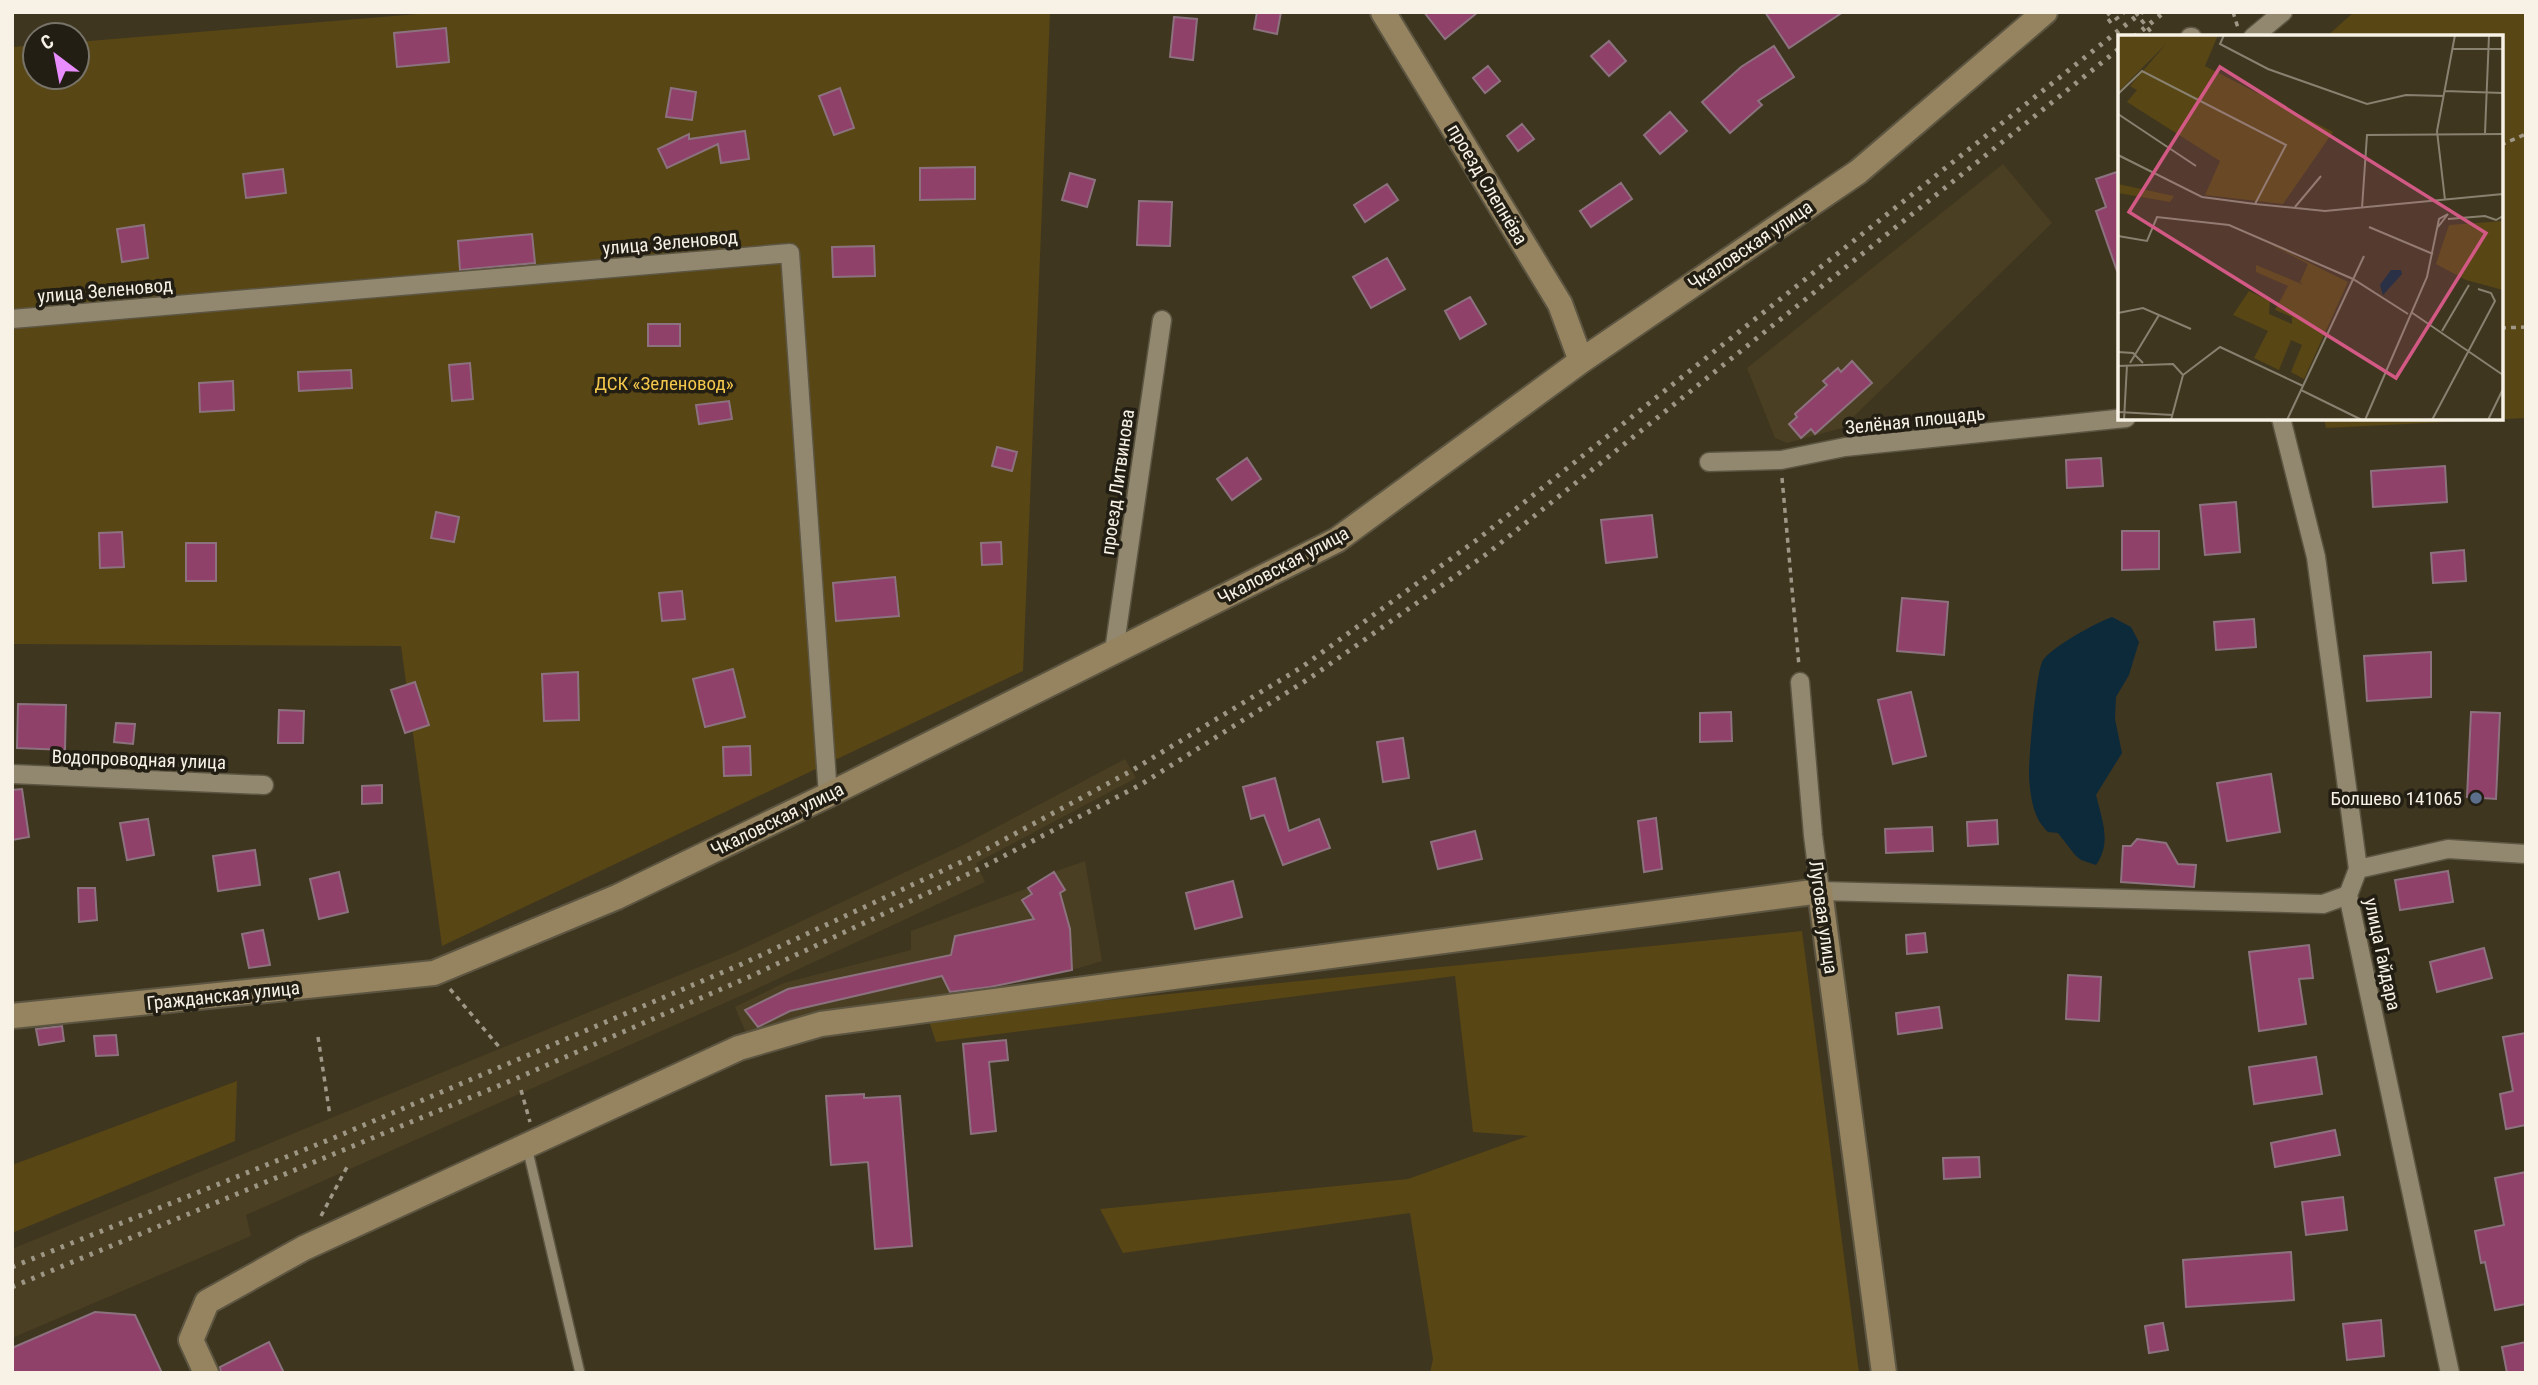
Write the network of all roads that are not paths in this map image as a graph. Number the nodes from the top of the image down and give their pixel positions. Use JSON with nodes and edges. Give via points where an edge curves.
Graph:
{"nodes":[{"id":1,"x":1383,"y":12,"type":"edge"},
{"id":2,"x":2045,"y":12,"type":"edge"},
{"id":3,"x":2284,"y":12,"type":"edge"},
{"id":4,"x":2255,"y":35,"type":"edge"},
{"id":5,"x":12,"y":319,"type":"edge"},
{"id":6,"x":1162,"y":320,"type":"dead end"},
{"id":7,"x":1581,"y":361,"type":"junction"},
{"id":8,"x":2118,"y":419,"type":"edge"},
{"id":9,"x":2282,"y":420,"type":"edge"},
{"id":10,"x":1709,"y":461,"type":"dead end"},
{"id":11,"x":1114,"y":651,"type":"junction"},
{"id":12,"x":1800,"y":682,"type":"road end"},
{"id":13,"x":12,"y":774,"type":"edge"},
{"id":14,"x":264,"y":785,"type":"dead end"},
{"id":15,"x":828,"y":795,"type":"junction"},
{"id":16,"x":2526,"y":854,"type":"edge"},
{"id":17,"x":2358,"y":869,"type":"junction"},
{"id":18,"x":1820,"y":891,"type":"junction"},
{"id":19,"x":2348,"y":895,"type":"junction"},
{"id":20,"x":434,"y":973,"type":"joint"},
{"id":21,"x":12,"y":1016,"type":"edge"},
{"id":22,"x":531,"y":1143,"type":"junction"},
{"id":23,"x":206,"y":1373,"type":"edge"},
{"id":24,"x":580,"y":1373,"type":"edge"},
{"id":25,"x":1884,"y":1373,"type":"edge"},
{"id":26,"x":2450,"y":1373,"type":"edge"}],
"edges":[{"from":1,"to":7,"type":"street","name":"проезд Слепнёва","via":[[1560,304]]},
{"from":2,"to":7,"type":"street","name":"Чкаловская улица","via":[[1858,172]]},
{"from":3,"to":4,"type":"street"},
{"from":5,"to":15,"type":"street","name":"улица Зеленовод","via":[[790,253]]},
{"from":6,"to":11,"type":"street","name":"проезд Литвинова"},
{"from":7,"to":11,"type":"street","name":"Чкаловская улица","via":[[1337,540]]},
{"from":8,"to":10,"type":"street","name":"Зелёная площадь","via":[[1844,447],[1780,460]]},
{"from":9,"to":17,"type":"street","name":"улица Гайдара","via":[[2316,557]]},
{"from":11,"to":15,"type":"street","name":"Чкаловская улица"},
{"from":12,"to":18,"type":"street","name":"Луговая улица"},
{"from":13,"to":14,"type":"street","name":"Водопроводная улица"},
{"from":15,"to":20,"type":"street","name":"Чкаловская улица","via":[[617,897]]},
{"from":16,"to":17,"type":"street","via":[[2448,849]]},
{"from":17,"to":19,"type":"street","name":"улица Гайдара"},
{"from":18,"to":19,"type":"street","via":[[2317,904]]},
{"from":18,"to":22,"type":"street","via":[[821,1024],[740,1048]]},
{"from":18,"to":25,"type":"street","name":"Луговая улица"},
{"from":19,"to":26,"type":"street","name":"улица Гайдара"},
{"from":20,"to":21,"type":"street","name":"Гражданская улица"},
{"from":22,"to":23,"type":"street","via":[[304,1248],[207,1301],[191,1340]]},
{"from":22,"to":24,"type":"lane"}]}
